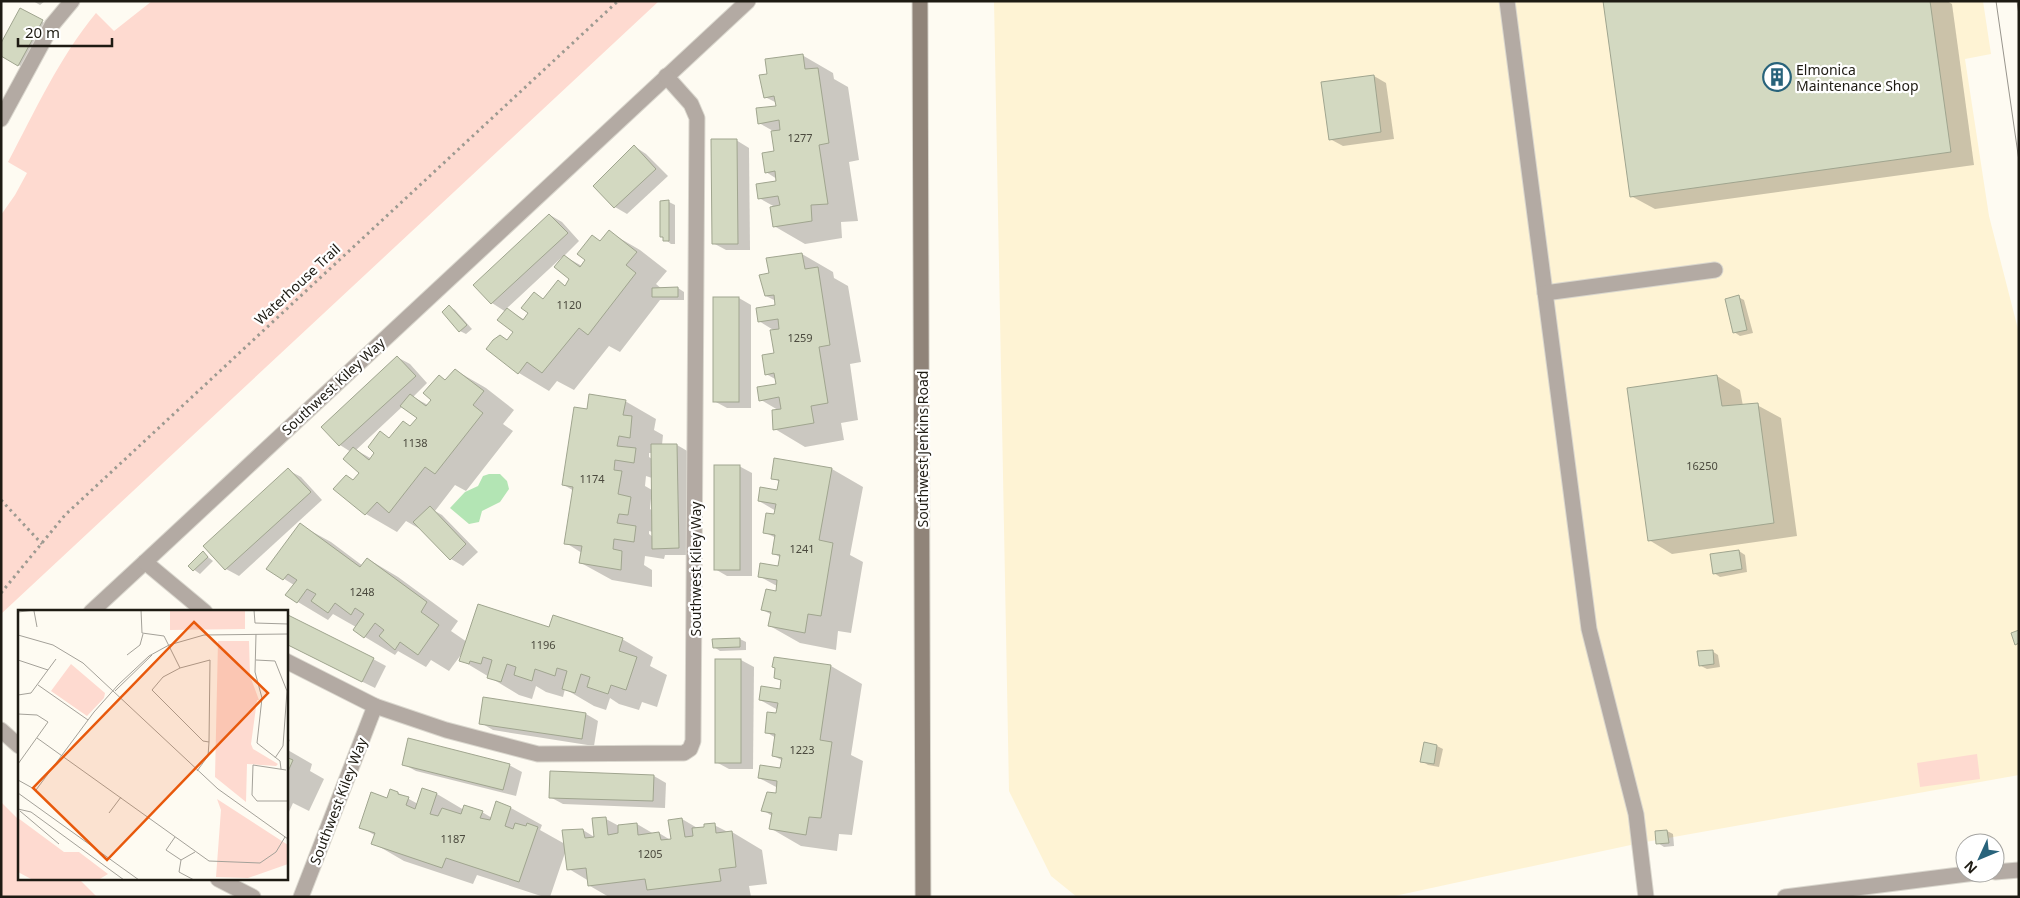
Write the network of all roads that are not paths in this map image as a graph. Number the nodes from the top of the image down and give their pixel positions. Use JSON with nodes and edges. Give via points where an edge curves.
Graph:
{"nodes":[{"id":1,"x":72,"y":1,"type":"edge"},
{"id":2,"x":748,"y":1,"type":"edge"},
{"id":3,"x":920,"y":1,"type":"edge"},
{"id":4,"x":1507,"y":1,"type":"edge"},
{"id":5,"x":666,"y":76,"type":"junction"},
{"id":6,"x":1,"y":119,"type":"edge"},
{"id":7,"x":1715,"y":270,"type":"dead end"},
{"id":8,"x":1545,"y":292,"type":"junction"},
{"id":9,"x":145,"y":562,"type":"junction"},
{"id":10,"x":93,"y":610,"type":"edge"},
{"id":11,"x":203,"y":610,"type":"edge"},
{"id":12,"x":288,"y":662,"type":"edge"},
{"id":13,"x":375,"y":706,"type":"junction"},
{"id":14,"x":1,"y":730,"type":"edge"},
{"id":15,"x":18,"y":745,"type":"edge"},
{"id":16,"x":2019,"y":870,"type":"edge"},
{"id":17,"x":2005,"y":871,"type":"edge"},
{"id":18,"x":1955,"y":876,"type":"edge"},
{"id":19,"x":220,"y":880,"type":"edge"},
{"id":20,"x":253,"y":897,"type":"edge"},
{"id":21,"x":301,"y":897,"type":"edge"},
{"id":22,"x":923,"y":897,"type":"edge"},
{"id":23,"x":1646,"y":897,"type":"edge"},
{"id":24,"x":1785,"y":897,"type":"edge"}],
"edges":[{"from":1,"to":6,"type":"street","via":[[52,24]]},
{"from":2,"to":5,"type":"street","name":"Southwest Kiley Way"},
{"from":3,"to":22,"type":"main road","name":"Southwest Jenkins Road"},
{"from":4,"to":8,"type":"street"},
{"from":5,"to":9,"type":"street","name":"Southwest Kiley Way"},
{"from":5,"to":13,"type":"street","name":"Southwest Kiley Way","via":[[691,104],[697,118],[693,741],[690,749],[684,754],[538,754],[446,730]]},
{"from":7,"to":8,"type":"street"},
{"from":8,"to":23,"type":"street","via":[[1590,630],[1636,814]]},
{"from":9,"to":10,"type":"street","name":"Southwest Kiley Way"},
{"from":9,"to":11,"type":"street"},
{"from":12,"to":13,"type":"street","name":"Southwest Kiley Way"},
{"from":13,"to":21,"type":"street","name":"Southwest Kiley Way"},
{"from":14,"to":15,"type":"street"},
{"from":16,"to":17,"type":"street"},
{"from":18,"to":24,"type":"street"},
{"from":19,"to":20,"type":"street"}]}
